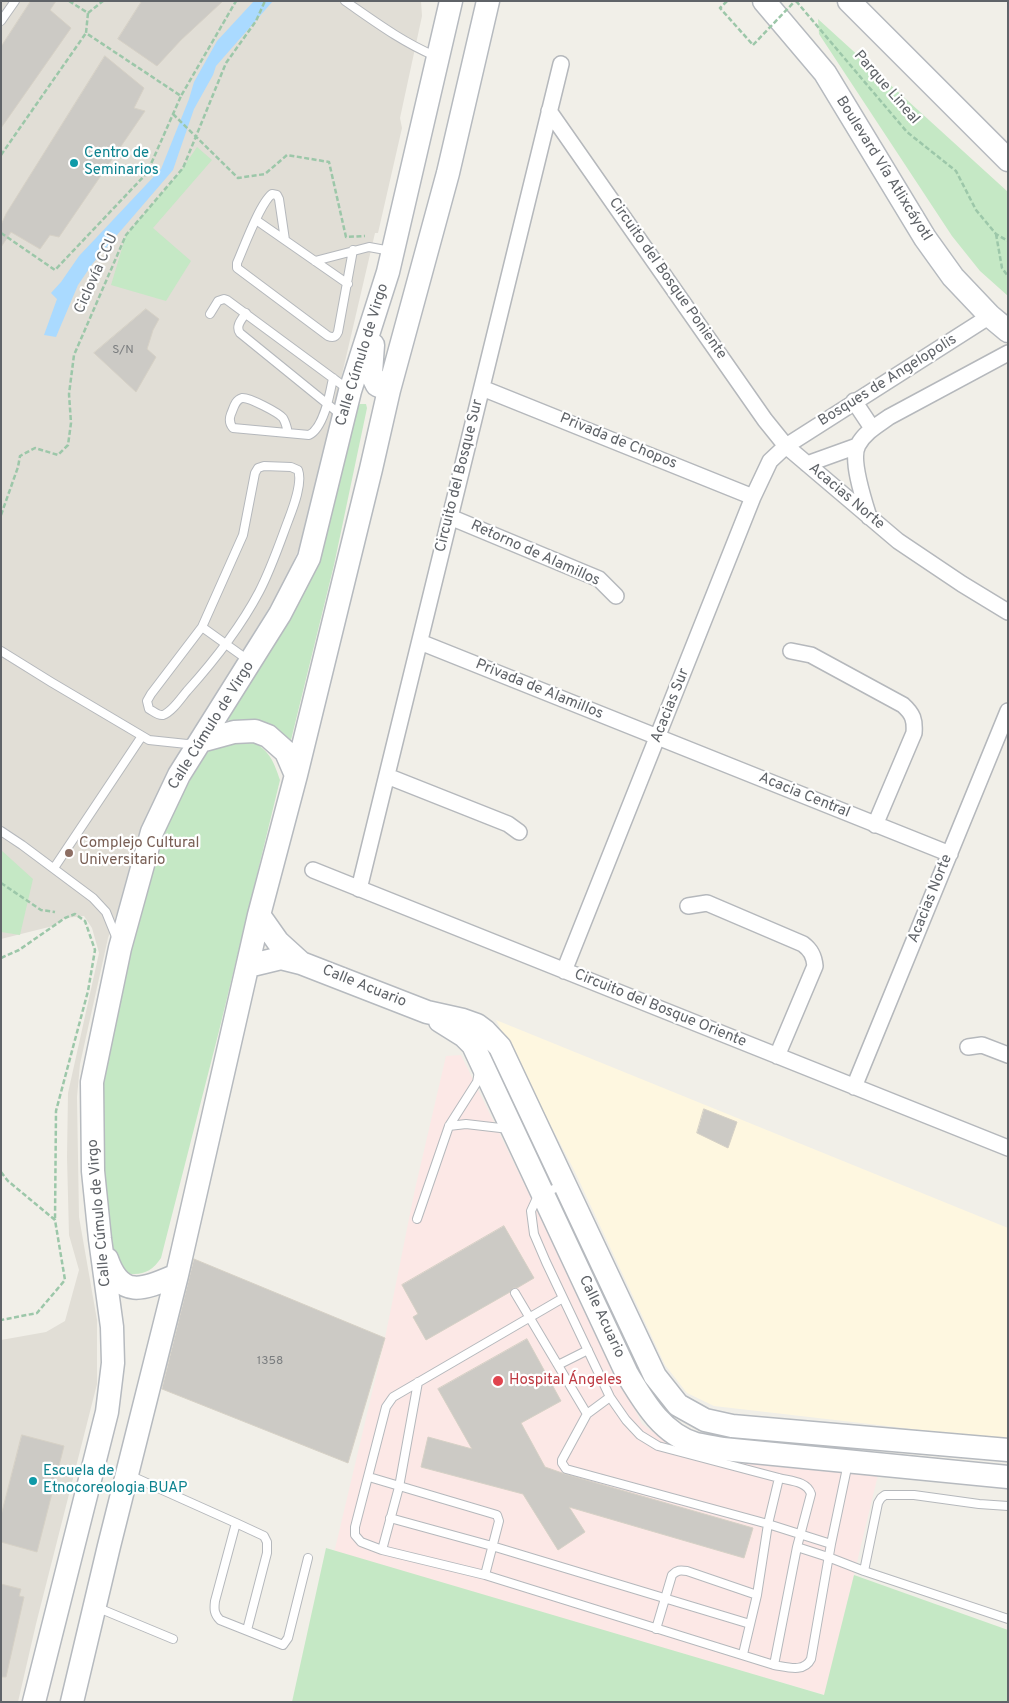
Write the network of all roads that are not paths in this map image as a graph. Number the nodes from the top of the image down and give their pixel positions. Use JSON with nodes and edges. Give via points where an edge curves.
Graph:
{"nodes":[{"id":1,"x":15,"y":1,"type":"edge"},
{"id":2,"x":345,"y":1,"type":"edge"},
{"id":3,"x":452,"y":1,"type":"edge"},
{"id":4,"x":488,"y":1,"type":"edge"},
{"id":5,"x":499,"y":1,"type":"edge"},
{"id":6,"x":764,"y":1,"type":"edge"},
{"id":7,"x":849,"y":1,"type":"edge"},
{"id":8,"x":1,"y":22,"type":"edge"},
{"id":9,"x":438,"y":58,"type":"junction"},
{"id":10,"x":561,"y":64,"type":"dead end"},
{"id":11,"x":471,"y":76,"type":"junction"},
{"id":12,"x":549,"y":111,"type":"junction"},
{"id":13,"x":458,"y":130,"type":"junction"},
{"id":14,"x":999,"y":147,"type":"edge"},
{"id":15,"x":256,"y":220,"type":"junction"},
{"id":16,"x":285,"y":240,"type":"junction"},
{"id":17,"x":353,"y":250,"type":"junction"},
{"id":18,"x":393,"y":251,"type":"junction"},
{"id":19,"x":315,"y":261,"type":"junction"},
{"id":20,"x":348,"y":284,"type":"junction"},
{"id":21,"x":246,"y":313,"type":"junction"},
{"id":22,"x":210,"y":314,"type":"dead end"},
{"id":23,"x":990,"y":316,"type":"junction"},
{"id":24,"x":374,"y":319,"type":"junction"},
{"id":25,"x":1008,"y":331,"type":"edge"},
{"id":26,"x":1008,"y":353,"type":"edge"},
{"id":27,"x":342,"y":384,"type":"junction"},
{"id":28,"x":482,"y":388,"type":"junction"},
{"id":29,"x":389,"y":390,"type":"junction"},
{"id":30,"x":854,"y":401,"type":"junction"},
{"id":31,"x":336,"y":410,"type":"junction"},
{"id":32,"x":872,"y":428,"type":"junction"},
{"id":33,"x":288,"y":433,"type":"junction"},
{"id":34,"x":786,"y":446,"type":"junction"},
{"id":35,"x":857,"y":446,"type":"junction"},
{"id":36,"x":807,"y":464,"type":"junction"},
{"id":37,"x":371,"y":469,"type":"junction"},
{"id":38,"x":753,"y":497,"type":"junction"},
{"id":39,"x":450,"y":517,"type":"junction"},
{"id":40,"x":869,"y":517,"type":"junction"},
{"id":41,"x":616,"y":596,"type":"dead end"},
{"id":42,"x":1008,"y":612,"type":"edge"},
{"id":43,"x":202,"y":626,"type":"junction"},
{"id":44,"x":420,"y":642,"type":"junction"},
{"id":45,"x":226,"y":644,"type":"junction"},
{"id":46,"x":1,"y":651,"type":"edge"},
{"id":47,"x":791,"y":651,"type":"dead end"},
{"id":48,"x":251,"y":662,"type":"junction"},
{"id":49,"x":1008,"y":712,"type":"edge"},
{"id":50,"x":142,"y":736,"type":"junction"},
{"id":51,"x":658,"y":738,"type":"junction"},
{"id":52,"x":201,"y":741,"type":"junction"},
{"id":53,"x":296,"y":775,"type":"junction"},
{"id":54,"x":387,"y":776,"type":"junction"},
{"id":55,"x":875,"y":825,"type":"junction"},
{"id":56,"x":1,"y":832,"type":"edge"},
{"id":57,"x":519,"y":832,"type":"dead end"},
{"id":58,"x":950,"y":854,"type":"junction"},
{"id":59,"x":54,"y":868,"type":"junction"},
{"id":60,"x":313,"y":870,"type":"dead end"},
{"id":61,"x":359,"y":889,"type":"junction"},
{"id":62,"x":688,"y":906,"type":"dead end"},
{"id":63,"x":259,"y":915,"type":"junction"},
{"id":64,"x":120,"y":948,"type":"junction"},
{"id":65,"x":301,"y":963,"type":"junction"},
{"id":66,"x":248,"y":966,"type":"junction"},
{"id":67,"x":564,"y":971,"type":"junction"},
{"id":68,"x":427,"y":1012,"type":"junction"},
{"id":69,"x":968,"y":1047,"type":"dead end"},
{"id":70,"x":1008,"y":1055,"type":"edge"},
{"id":71,"x":777,"y":1056,"type":"junction"},
{"id":72,"x":482,"y":1063,"type":"junction"},
{"id":73,"x":854,"y":1087,"type":"junction"},
{"id":74,"x":449,"y":1126,"type":"junction"},
{"id":75,"x":512,"y":1129,"type":"junction"},
{"id":76,"x":1008,"y":1148,"type":"edge"},
{"id":77,"x":564,"y":1184,"type":"junction"},
{"id":78,"x":543,"y":1194,"type":"junction"},
{"id":79,"x":418,"y":1219,"type":"dead end"},
{"id":80,"x":100,"y":1239,"type":"junction"},
{"id":81,"x":177,"y":1275,"type":"junction"},
{"id":82,"x":515,"y":1293,"type":"dead end"},
{"id":83,"x":563,"y":1298,"type":"junction"},
{"id":84,"x":530,"y":1317,"type":"junction"},
{"id":85,"x":588,"y":1350,"type":"junction"},
{"id":86,"x":558,"y":1365,"type":"junction"},
{"id":87,"x":418,"y":1382,"type":"junction"},
{"id":88,"x":610,"y":1397,"type":"junction"},
{"id":89,"x":587,"y":1414,"type":"junction"},
{"id":90,"x":955,"y":1446,"type":"junction"},
{"id":91,"x":1008,"y":1450,"type":"edge"},
{"id":92,"x":848,"y":1461,"type":"junction"},
{"id":93,"x":955,"y":1472,"type":"junction"},
{"id":94,"x":127,"y":1474,"type":"junction"},
{"id":95,"x":369,"y":1477,"type":"junction"},
{"id":96,"x":1008,"y":1477,"type":"edge"},
{"id":97,"x":779,"y":1478,"type":"junction"},
{"id":98,"x":90,"y":1482,"type":"junction"},
{"id":99,"x":398,"y":1486,"type":"junction"},
{"id":100,"x":1008,"y":1506,"type":"edge"},
{"id":101,"x":390,"y":1518,"type":"junction"},
{"id":102,"x":236,"y":1523,"type":"junction"},
{"id":103,"x":768,"y":1524,"type":"junction"},
{"id":104,"x":800,"y":1534,"type":"junction"},
{"id":105,"x":831,"y":1544,"type":"junction"},
{"id":106,"x":109,"y":1546,"type":"junction"},
{"id":107,"x":492,"y":1546,"type":"junction"},
{"id":108,"x":797,"y":1547,"type":"junction"},
{"id":109,"x":382,"y":1550,"type":"junction"},
{"id":110,"x":828,"y":1556,"type":"junction"},
{"id":111,"x":308,"y":1558,"type":"dead end"},
{"id":112,"x":864,"y":1571,"type":"junction"},
{"id":113,"x":485,"y":1576,"type":"junction"},
{"id":114,"x":756,"y":1595,"type":"junction"},
{"id":115,"x":666,"y":1598,"type":"junction"},
{"id":116,"x":95,"y":1606,"type":"junction"},
{"id":117,"x":1008,"y":1618,"type":"edge"},
{"id":118,"x":750,"y":1624,"type":"junction"},
{"id":119,"x":656,"y":1629,"type":"junction"},
{"id":120,"x":247,"y":1630,"type":"junction"},
{"id":121,"x":173,"y":1638,"type":"dead end"},
{"id":122,"x":743,"y":1654,"type":"junction"},
{"id":123,"x":774,"y":1665,"type":"junction"},
{"id":124,"x":34,"y":1702,"type":"edge"},
{"id":125,"x":72,"y":1702,"type":"edge"}],
"edges":[{"from":1,"to":8,"type":"lane"},
{"from":2,"to":9,"type":"lane","via":[[403,40]]},
{"from":3,"to":9,"type":"main road","name":"Calle Cúmulo de Virgo"},
{"from":3,"to":11,"type":"main road","via":[[470,19],[473,29]]},
{"from":4,"to":11,"type":"main road"},
{"from":5,"to":13,"type":"main road","via":[[478,82]]},
{"from":6,"to":23,"type":"main road","name":"Boulevard Vía Atlixcáyotl","via":[[824,73],[925,238],[953,277]]},
{"from":7,"to":14,"type":"main road"},
{"from":9,"to":18,"type":"main road","name":"Calle Cúmulo de Virgo"},
{"from":10,"to":12,"type":"street","name":"Circuito del Bosque Sur"},
{"from":11,"to":13,"type":"main road"},
{"from":12,"to":28,"type":"street","name":"Circuito del Bosque Sur"},
{"from":12,"to":34,"type":"street","name":"Circuito del Bosque Poniente","via":[[764,420]]},
{"from":13,"to":29,"type":"main road"},
{"from":15,"to":16,"type":"lane"},
{"from":15,"to":16,"type":"lane","via":[[268,197],[277,195]]},
{"from":15,"to":20,"type":"lane","via":[[237,268],[332,338],[338,332]]},
{"from":16,"to":19,"type":"lane"},
{"from":17,"to":18,"type":"lane","via":[[372,247]]},
{"from":17,"to":19,"type":"lane"},
{"from":17,"to":20,"type":"lane"},
{"from":18,"to":24,"type":"main road","name":"Calle Cúmulo de Virgo"},
{"from":19,"to":20,"type":"lane"},
{"from":21,"to":22,"type":"lane","via":[[224,299],[218,301]]},
{"from":21,"to":27,"type":"lane"},
{"from":21,"to":31,"type":"lane","via":[[239,325],[240,334]]},
{"from":23,"to":25,"type":"main road","name":"Boulevard Vía Atlixcáyotl"},
{"from":23,"to":30,"type":"street","name":"Bosques de Angelopolis"},
{"from":24,"to":27,"type":"main road","name":"Calle Cúmulo de Virgo"},
{"from":24,"to":29,"type":"main road","via":[[371,373],[377,385]]},
{"from":26,"to":32,"type":"street","name":"Bosques de Angelopolis"},
{"from":27,"to":31,"type":"main road","name":"Calle Cúmulo de Virgo"},
{"from":27,"to":37,"type":"main road","via":[[371,400],[380,414]]},
{"from":28,"to":38,"type":"street","name":"Privada de Chopos"},
{"from":28,"to":39,"type":"street","name":"Circuito del Bosque Sur"},
{"from":29,"to":37,"type":"main road"},
{"from":30,"to":32,"type":"street"},
{"from":30,"to":34,"type":"street","name":"Bosques de Angelopolis"},
{"from":31,"to":33,"type":"lane","via":[[314,433]]},
{"from":31,"to":48,"type":"main road","name":"Calle Cúmulo de Virgo","via":[[309,558]]},
{"from":32,"to":35,"type":"street","name":"Bosques de Angelopolis"},
{"from":33,"to":33,"type":"lane","via":[[282,416],[248,398],[236,402],[230,418],[233,428]]},
{"from":34,"to":36,"type":"street","name":"Acacias Norte"},
{"from":34,"to":38,"type":"street","name":"Acacias Sur","via":[[770,461]]},
{"from":35,"to":36,"type":"street"},
{"from":35,"to":40,"type":"street","via":[[859,485]]},
{"from":36,"to":40,"type":"street","name":"Acacias Norte"},
{"from":37,"to":53,"type":"main road"},
{"from":38,"to":51,"type":"street","name":"Acacias Sur"},
{"from":39,"to":41,"type":"street","name":"Retorno de Alamillos","via":[[599,579]]},
{"from":39,"to":44,"type":"street","name":"Circuito del Bosque Sur"},
{"from":40,"to":42,"type":"street","name":"Acacias Norte","via":[[916,554]]},
{"from":43,"to":45,"type":"lane"},
{"from":43,"to":45,"type":"lane","via":[[151,694],[147,701],[149,709],[158,715],[165,714]]},
{"from":43,"to":45,"type":"lane","via":[[242,535],[258,468],[291,467],[298,470],[301,476],[293,509],[272,565]]},
{"from":44,"to":51,"type":"street","name":"Privada de Alamillos"},
{"from":44,"to":54,"type":"street","name":"Circuito del Bosque Sur"},
{"from":45,"to":48,"type":"lane"},
{"from":46,"to":50,"type":"lane"},
{"from":47,"to":55,"type":"street","via":[[812,655],[911,712],[915,722],[914,733]]},
{"from":48,"to":52,"type":"main road","name":"Calle Cúmulo de Virgo"},
{"from":49,"to":58,"type":"street","name":"Acacias Norte"},
{"from":50,"to":52,"type":"lane","via":[[149,740],[188,744]]},
{"from":50,"to":59,"type":"lane"},
{"from":51,"to":55,"type":"street","name":"Acacia Central"},
{"from":51,"to":67,"type":"street","name":"Acacias Sur"},
{"from":52,"to":53,"type":"main road","via":[[234,732],[255,731],[268,736],[286,752]]},
{"from":52,"to":64,"type":"main road","name":"Calle Cúmulo de Virgo","via":[[179,776],[152,832]]},
{"from":53,"to":63,"type":"main road"},
{"from":54,"to":57,"type":"street","via":[[508,824]]},
{"from":54,"to":61,"type":"street","name":"Circuito del Bosque Sur"},
{"from":55,"to":58,"type":"street","name":"Acacia Central"},
{"from":56,"to":59,"type":"lane"},
{"from":58,"to":73,"type":"street","name":"Acacias Norte"},
{"from":59,"to":64,"type":"lane","via":[[106,912]]},
{"from":60,"to":61,"type":"street","name":"Circuito del Bosque Oriente"},
{"from":61,"to":67,"type":"street","name":"Circuito del Bosque Oriente"},
{"from":62,"to":71,"type":"street","via":[[707,904],[810,949],[815,966]]},
{"from":63,"to":65,"type":"main road","name":"Calle Acuario","via":[[278,942]]},
{"from":63,"to":66,"type":"main road"},
{"from":64,"to":80,"type":"main road","name":"Calle Cúmulo de Virgo","via":[[92,1082],[94,1171]]},
{"from":65,"to":66,"type":"main road","name":"Calle Acuario","via":[[281,958]]},
{"from":65,"to":68,"type":"main road","name":"Calle Acuario"},
{"from":66,"to":81,"type":"main road"},
{"from":67,"to":71,"type":"street","name":"Circuito del Bosque Oriente"},
{"from":68,"to":72,"type":"main road","name":"Calle Acuario","via":[[468,1040]]},
{"from":68,"to":77,"type":"main road","name":"Calle Acuario","via":[[477,1025],[493,1039]]},
{"from":69,"to":70,"type":"street","via":[[982,1045]]},
{"from":71,"to":73,"type":"street","name":"Circuito del Bosque Oriente"},
{"from":72,"to":74,"type":"lane","via":[[477,1082]]},
{"from":72,"to":75,"type":"main road","name":"Calle Acuario"},
{"from":73,"to":76,"type":"street","name":"Circuito del Bosque Oriente"},
{"from":74,"to":75,"type":"lane","via":[[466,1124]]},
{"from":74,"to":79,"type":"lane"},
{"from":75,"to":78,"type":"main road","name":"Calle Acuario"},
{"from":77,"to":78,"type":"lane"},
{"from":77,"to":90,"type":"main road","name":"Calle Acuario","via":[[655,1376],[678,1405],[705,1420],[732,1426]]},
{"from":78,"to":83,"type":"lane","via":[[531,1212],[534,1234]]},
{"from":78,"to":92,"type":"main road","name":"Calle Acuario","via":[[627,1374],[648,1408],[670,1431],[694,1443],[723,1449]]},
{"from":80,"to":81,"type":"main road","via":[[110,1269],[119,1282],[130,1288],[144,1288]]},
{"from":80,"to":98,"type":"main road","name":"Calle Cúmulo de Virgo","via":[[112,1326],[113,1363],[107,1412]]},
{"from":81,"to":94,"type":"main road"},
{"from":82,"to":84,"type":"lane"},
{"from":83,"to":84,"type":"lane"},
{"from":83,"to":85,"type":"lane"},
{"from":84,"to":86,"type":"lane"},
{"from":84,"to":87,"type":"lane"},
{"from":85,"to":86,"type":"lane"},
{"from":85,"to":88,"type":"lane"},
{"from":86,"to":89,"type":"lane"},
{"from":87,"to":95,"type":"lane","via":[[393,1397],[386,1407]]},
{"from":87,"to":99,"type":"lane"},
{"from":88,"to":89,"type":"lane"},
{"from":88,"to":97,"type":"lane","via":[[640,1435],[658,1446]]},
{"from":89,"to":103,"type":"lane","via":[[562,1460],[566,1469]]},
{"from":90,"to":91,"type":"main road","name":"Calle Acuario"},
{"from":90,"to":93,"type":"main road"},
{"from":92,"to":93,"type":"main road","name":"Calle Acuario"},
{"from":92,"to":105,"type":"lane"},
{"from":93,"to":96,"type":"main road","name":"Calle Acuario"},
{"from":94,"to":102,"type":"lane"},
{"from":94,"to":106,"type":"main road"},
{"from":95,"to":99,"type":"lane"},
{"from":95,"to":109,"type":"lane","via":[[355,1535],[360,1542]]},
{"from":97,"to":103,"type":"lane"},
{"from":97,"to":104,"type":"lane","via":[[809,1488]]},
{"from":98,"to":106,"type":"main road","via":[[89,1541]]},
{"from":98,"to":124,"type":"main road","name":"Calle Cúmulo de Virgo"},
{"from":99,"to":101,"type":"lane"},
{"from":99,"to":107,"type":"lane","via":[[497,1515],[499,1521]]},
{"from":100,"to":112,"type":"lane","via":[[914,1495],[885,1495],[878,1503]]},
{"from":101,"to":107,"type":"lane"},
{"from":101,"to":109,"type":"lane"},
{"from":102,"to":120,"type":"lane","via":[[264,1536],[267,1542],[267,1554]]},
{"from":102,"to":120,"type":"lane","via":[[214,1608],[220,1620]]},
{"from":103,"to":104,"type":"lane"},
{"from":103,"to":114,"type":"lane"},
{"from":104,"to":105,"type":"lane"},
{"from":104,"to":108,"type":"lane"},
{"from":105,"to":110,"type":"lane"},
{"from":106,"to":116,"type":"main road"},
{"from":107,"to":113,"type":"lane"},
{"from":107,"to":115,"type":"lane"},
{"from":108,"to":110,"type":"lane"},
{"from":108,"to":123,"type":"lane"},
{"from":109,"to":113,"type":"lane"},
{"from":110,"to":112,"type":"lane"},
{"from":110,"to":123,"type":"lane","via":[[811,1659],[803,1667]]},
{"from":111,"to":120,"type":"lane","via":[[288,1638],[283,1645]]},
{"from":112,"to":117,"type":"lane"},
{"from":113,"to":119,"type":"lane"},
{"from":114,"to":115,"type":"lane","via":[[681,1570],[672,1575]]},
{"from":114,"to":118,"type":"lane"},
{"from":115,"to":118,"type":"lane"},
{"from":115,"to":119,"type":"lane"},
{"from":116,"to":121,"type":"lane"},
{"from":116,"to":125,"type":"main road"},
{"from":118,"to":122,"type":"lane"},
{"from":119,"to":122,"type":"lane"},
{"from":122,"to":123,"type":"lane"}]}
